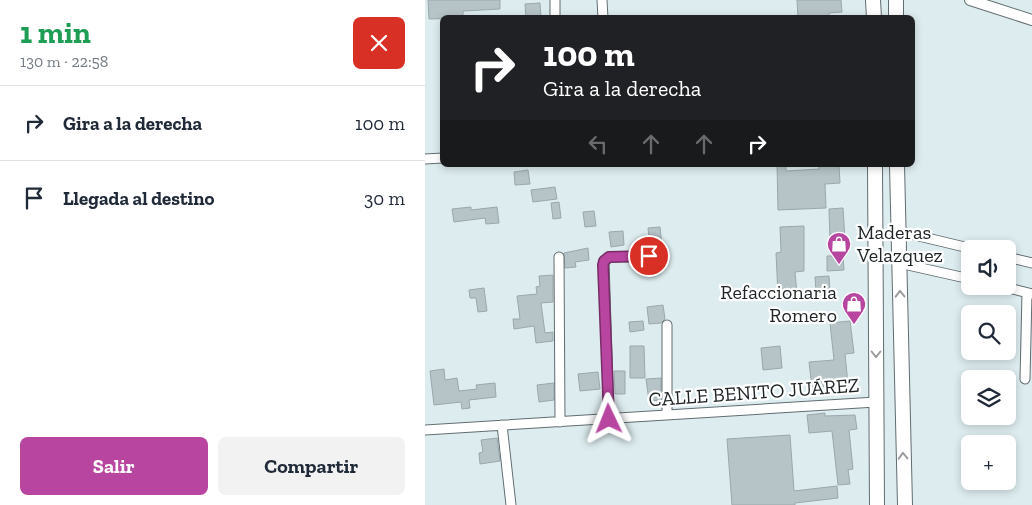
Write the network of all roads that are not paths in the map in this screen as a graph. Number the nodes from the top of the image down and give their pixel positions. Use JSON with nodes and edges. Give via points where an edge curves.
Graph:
{"nodes":[{"id":1,"x":555,"y":0,"type":"edge"},
{"id":2,"x":602,"y":0,"type":"edge"},
{"id":3,"x":873,"y":0,"type":"edge"},
{"id":4,"x":896,"y":0,"type":"edge"},
{"id":5,"x":970,"y":0,"type":"edge"},
{"id":6,"x":555,"y":15,"type":"edge"},
{"id":7,"x":603,"y":15,"type":"edge"},
{"id":8,"x":874,"y":15,"type":"edge"},
{"id":9,"x":896,"y":15,"type":"edge"},
{"id":10,"x":1032,"y":20,"type":"edge"},
{"id":11,"x":440,"y":158,"type":"edge"},
{"id":12,"x":425,"y":159,"type":"edge"},
{"id":13,"x":875,"y":167,"type":"edge"},
{"id":14,"x":897,"y":167,"type":"edge"},
{"id":15,"x":898,"y":231,"type":"junction"},
{"id":16,"x":961,"y":246,"type":"edge"},
{"id":17,"x":649,"y":256,"type":"dead end"},
{"id":18,"x":559,"y":257,"type":"dead end"},
{"id":19,"x":1016,"y":259,"type":"edge"},
{"id":20,"x":899,"y":263,"type":"junction"},
{"id":21,"x":1032,"y":263,"type":"edge"},
{"id":22,"x":961,"y":277,"type":"edge"},
{"id":23,"x":1016,"y":290,"type":"edge"},
{"id":24,"x":1030,"y":293,"type":"edge"},
{"id":25,"x":667,"y":325,"type":"dead end"},
{"id":26,"x":1025,"y":379,"type":"dead end"},
{"id":27,"x":876,"y":402,"type":"junction"},
{"id":28,"x":667,"y":415,"type":"junction"},
{"id":29,"x":609,"y":419,"type":"junction"},
{"id":30,"x":560,"y":422,"type":"junction"},
{"id":31,"x":502,"y":425,"type":"junction"},
{"id":32,"x":425,"y":430,"type":"edge"},
{"id":33,"x":511,"y":505,"type":"edge"},
{"id":34,"x":877,"y":505,"type":"edge"},
{"id":35,"x":905,"y":505,"type":"edge"}],
"edges":[{"from":1,"to":6,"type":"street"},
{"from":2,"to":7,"type":"street"},
{"from":3,"to":8,"type":"main road"},
{"from":4,"to":9,"type":"main road"},
{"from":5,"to":10,"type":"street"},
{"from":11,"to":12,"type":"street"},
{"from":13,"to":27,"type":"main road","one_way":true},
{"from":14,"to":15,"type":"main road"},
{"from":15,"to":16,"type":"street"},
{"from":15,"to":20,"type":"main road"},
{"from":17,"to":29,"type":"street","via":[[609,257],[603,265]]},
{"from":18,"to":30,"type":"street"},
{"from":19,"to":21,"type":"street"},
{"from":20,"to":22,"type":"street"},
{"from":35,"to":20,"type":"main road","one_way":true},
{"from":23,"to":24,"type":"street"},
{"from":24,"to":26,"type":"street"},
{"from":25,"to":28,"type":"street"},
{"from":27,"to":28,"type":"street","name":"CALLE BENITO JUÁREZ"},
{"from":27,"to":34,"type":"main road"},
{"from":28,"to":29,"type":"street","name":"CALLE BENITO JUÁREZ"},
{"from":29,"to":30,"type":"street","name":"CALLE BENITO JUÁREZ"},
{"from":30,"to":31,"type":"street","name":"CALLE BENITO JUÁREZ"},
{"from":31,"to":32,"type":"street","name":"CALLE BENITO JUÁREZ"},
{"from":31,"to":33,"type":"street"}]}
